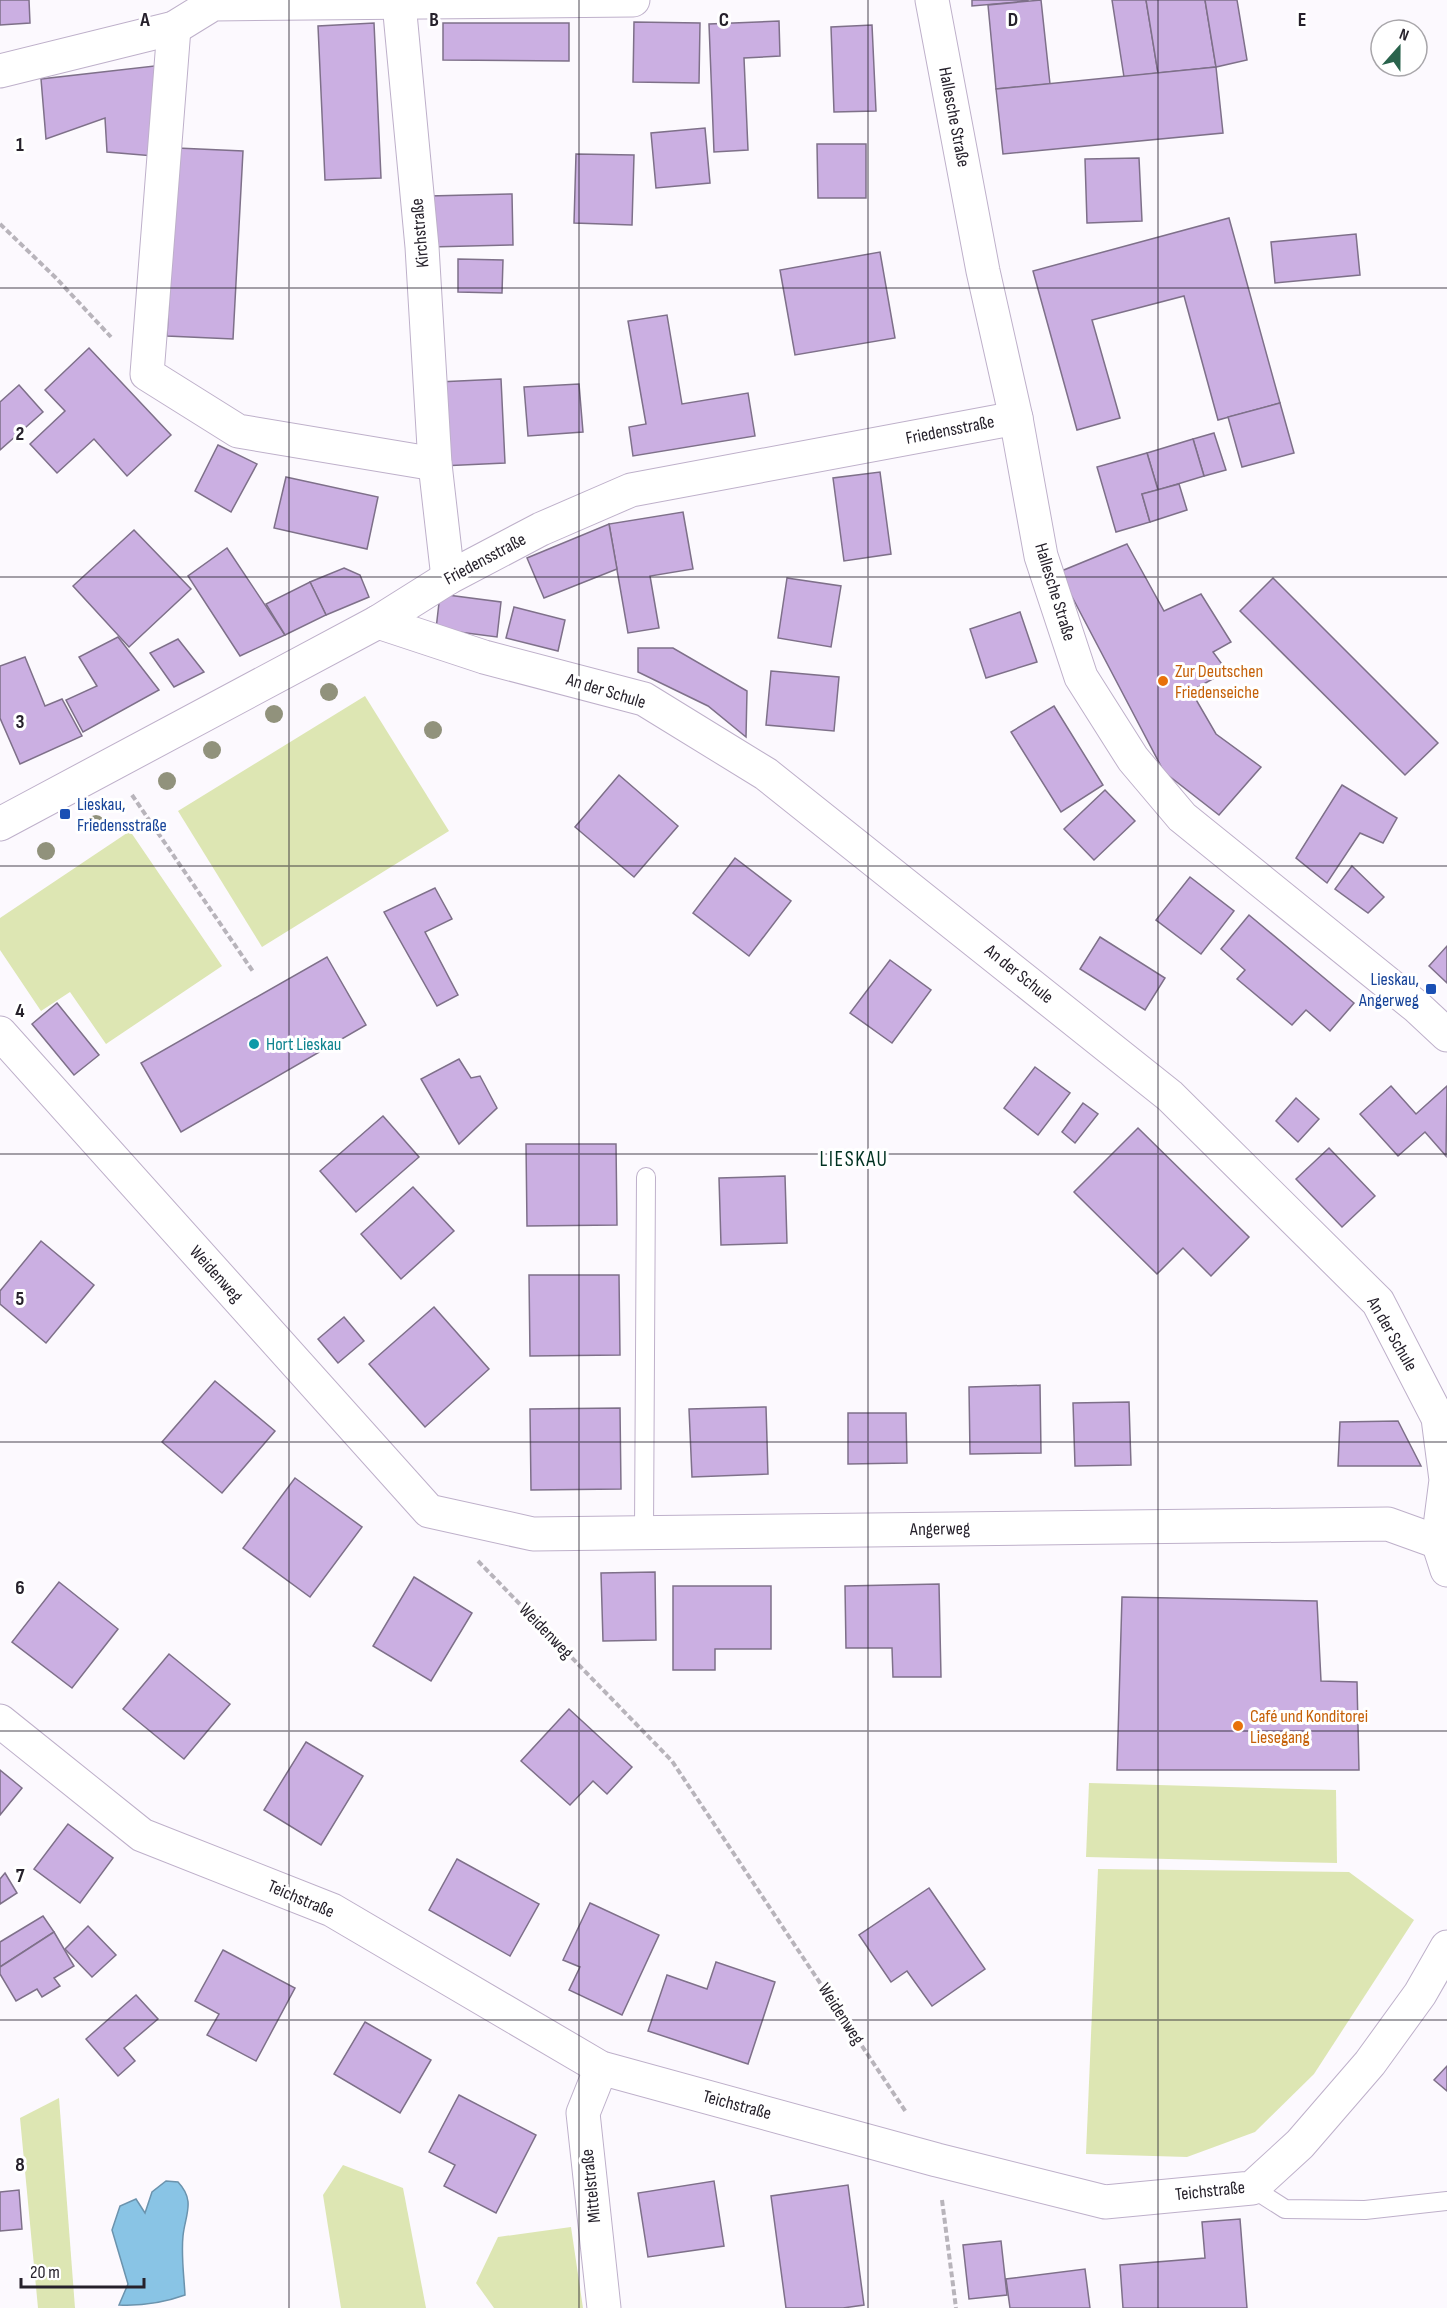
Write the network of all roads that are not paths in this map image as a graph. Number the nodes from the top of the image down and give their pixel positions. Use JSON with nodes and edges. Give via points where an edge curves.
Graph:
{"nodes":[{"id":1,"x":633,"y":0,"type":"edge"},
{"id":2,"x":932,"y":0,"type":"edge"},
{"id":3,"x":399,"y":3,"type":"junction"},
{"id":4,"x":174,"y":28,"type":"junction"},
{"id":5,"x":0,"y":71,"type":"edge"},
{"id":6,"x":1016,"y":418,"type":"junction"},
{"id":7,"x":435,"y":464,"type":"junction"},
{"id":8,"x":448,"y":578,"type":"junction"},
{"id":9,"x":378,"y":622,"type":"junction"},
{"id":10,"x":0,"y":824,"type":"edge"},
{"id":11,"x":0,"y":1033,"type":"edge"},
{"id":12,"x":1447,"y":1035,"type":"edge"},
{"id":13,"x":646,"y":1176,"type":"dead end"},
{"id":14,"x":429,"y":1511,"type":"joint"},
{"id":15,"x":644,"y":1532,"type":"junction"},
{"id":16,"x":1444,"y":1549,"type":"edge"},
{"id":17,"x":0,"y":1721,"type":"edge"},
{"id":18,"x":1447,"y":1947,"type":"edge"},
{"id":19,"x":601,"y":2068,"type":"junction"},
{"id":20,"x":1252,"y":2188,"type":"junction"},
{"id":21,"x":1447,"y":2201,"type":"edge"},
{"id":22,"x":604,"y":2308,"type":"edge"}],
"edges":[{"from":1,"to":3,"type":"street"},
{"from":2,"to":6,"type":"street","name":"Hallesche Straße","via":[[983,271]]},
{"from":3,"to":4,"type":"street","via":[[213,4]]},
{"from":3,"to":7,"type":"street","name":"Kirchstraße","via":[[422,247]]},
{"from":4,"to":5,"type":"street"},
{"from":4,"to":7,"type":"street","via":[[147,374],[238,431]]},
{"from":6,"to":8,"type":"street","name":"Friedensstraße","via":[[632,490],[542,529]]},
{"from":6,"to":12,"type":"street","name":"Hallesche Straße","via":[[1041,556],[1081,676],[1133,759],[1182,817]]},
{"from":7,"to":8,"type":"street","name":"Kirchstraße"},
{"from":8,"to":9,"type":"street","name":"Friedensstraße"},
{"from":9,"to":10,"type":"street","name":"Friedensstraße"},
{"from":9,"to":16,"type":"street","name":"An der Schule","via":[[484,657],[644,699],[766,774],[1170,1096],[1378,1302],[1438,1418],[1446,1480]]},
{"from":11,"to":14,"type":"street","name":"Weidenweg"},
{"from":13,"to":15,"type":"lane"},
{"from":14,"to":15,"type":"street","name":"Angerweg","via":[[533,1534]]},
{"from":15,"to":16,"type":"street","name":"Angerweg","via":[[1388,1524]]},
{"from":17,"to":19,"type":"street","name":"Teichstraße","via":[[142,1835],[332,1910]]},
{"from":18,"to":20,"type":"street","name":"Teichstraße","via":[[1420,1994],[1370,2063],[1300,2144]]},
{"from":19,"to":20,"type":"street","name":"Teichstraße","via":[[1105,2202]]},
{"from":19,"to":22,"type":"street","name":"Mittelstraße","via":[[583,2113]]},
{"from":20,"to":21,"type":"lane","via":[[1285,2210],[1365,2210]]}]}
